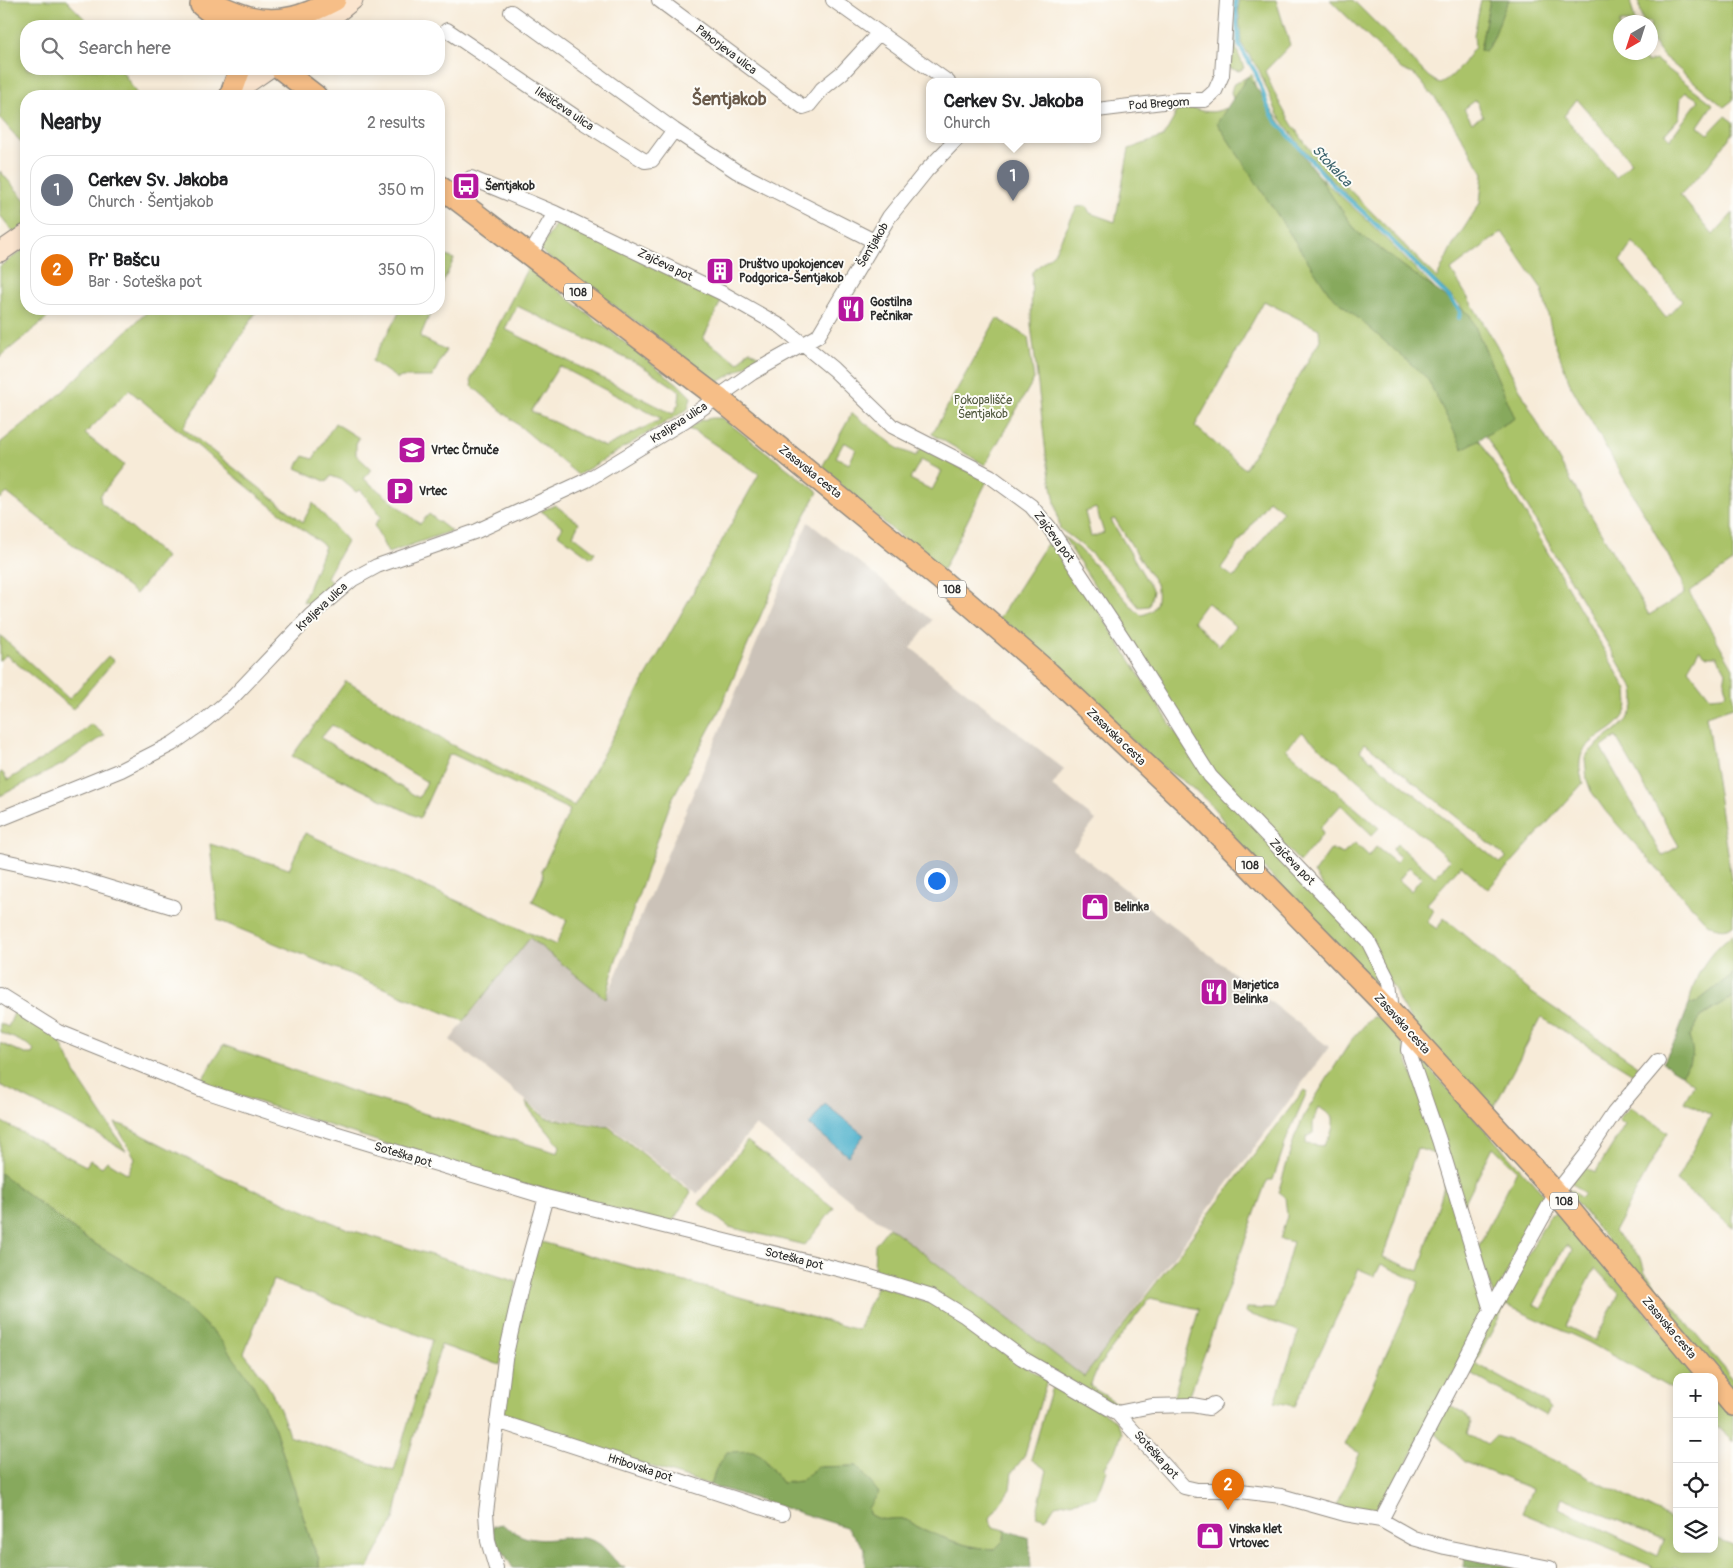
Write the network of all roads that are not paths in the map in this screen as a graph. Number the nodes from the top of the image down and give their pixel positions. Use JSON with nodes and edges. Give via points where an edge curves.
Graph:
{"nodes":[{"id":1,"x":195,"y":0,"type":"edge"},
{"id":2,"x":204,"y":0,"type":"edge"},
{"id":3,"x":335,"y":0,"type":"edge"},
{"id":4,"x":353,"y":0,"type":"edge"},
{"id":5,"x":659,"y":0,"type":"edge"},
{"id":6,"x":833,"y":0,"type":"edge"},
{"id":7,"x":1227,"y":0,"type":"edge"},
{"id":8,"x":511,"y":12,"type":"dead end"},
{"id":9,"x":219,"y":20,"type":"edge"},
{"id":10,"x":328,"y":20,"type":"edge"},
{"id":11,"x":447,"y":30,"type":"dead end"},
{"id":12,"x":879,"y":33,"type":"junction"},
{"id":13,"x":238,"y":75,"type":"edge"},
{"id":14,"x":259,"y":75,"type":"edge"},
{"id":15,"x":289,"y":75,"type":"edge"},
{"id":16,"x":308,"y":75,"type":"edge"},
{"id":17,"x":942,"y":78,"type":"edge"},
{"id":18,"x":232,"y":90,"type":"edge"},
{"id":19,"x":237,"y":90,"type":"edge"},
{"id":20,"x":308,"y":90,"type":"edge"},
{"id":21,"x":318,"y":90,"type":"edge"},
{"id":22,"x":1101,"y":110,"type":"edge"},
{"id":23,"x":674,"y":130,"type":"junction"},
{"id":24,"x":953,"y":143,"type":"edge"},
{"id":25,"x":471,"y":178,"type":"dead end"},
{"id":26,"x":445,"y":191,"type":"edge"},
{"id":27,"x":555,"y":213,"type":"junction"},
{"id":28,"x":20,"y":238,"type":"edge"},
{"id":29,"x":874,"y":241,"type":"junction"},
{"id":30,"x":0,"y":252,"type":"edge"},
{"id":31,"x":530,"y":255,"type":"junction"},
{"id":32,"x":803,"y":343,"type":"junction"},
{"id":33,"x":717,"y":397,"type":"junction"},
{"id":34,"x":0,"y":819,"type":"edge"},
{"id":35,"x":0,"y":860,"type":"edge"},
{"id":36,"x":173,"y":907,"type":"dead end"},
{"id":37,"x":0,"y":995,"type":"edge"},
{"id":38,"x":1392,"y":1012,"type":"junction"},
{"id":39,"x":1410,"y":1033,"type":"junction"},
{"id":40,"x":1658,"y":1061,"type":"dead end"},
{"id":41,"x":1556,"y":1193,"type":"junction"},
{"id":42,"x":546,"y":1197,"type":"junction"},
{"id":43,"x":1491,"y":1310,"type":"junction"},
{"id":44,"x":1707,"y":1373,"type":"edge"},
{"id":45,"x":1718,"y":1387,"type":"edge"},
{"id":46,"x":1214,"y":1404,"type":"dead end"},
{"id":47,"x":1733,"y":1405,"type":"edge"},
{"id":48,"x":1117,"y":1413,"type":"junction"},
{"id":49,"x":497,"y":1421,"type":"junction"},
{"id":50,"x":782,"y":1514,"type":"dead end"},
{"id":51,"x":1381,"y":1520,"type":"junction"},
{"id":52,"x":496,"y":1568,"type":"edge"},
{"id":53,"x":1550,"y":1568,"type":"edge"}],
"edges":[{"from":1,"to":9,"type":"main road"},
{"from":2,"to":3,"type":"main road","via":[[248,17],[271,20],[292,19]]},
{"from":4,"to":10,"type":"main road"},
{"from":5,"to":12,"type":"street","name":"Pahorjeva ulica","via":[[803,107],[810,105]]},
{"from":6,"to":12,"type":"street"},
{"from":7,"to":22,"type":"street","name":"Pod Bregom","via":[[1222,75],[1210,97],[1197,102],[1179,100]]},
{"from":8,"to":23,"type":"street"},
{"from":11,"to":23,"type":"street","name":"Ilešičeva ulica","via":[[580,120],[646,160],[652,160]]},
{"from":12,"to":17,"type":"street"},
{"from":13,"to":18,"type":"main road"},
{"from":14,"to":19,"type":"main road"},
{"from":15,"to":20,"type":"main road"},
{"from":16,"to":21,"type":"main road"},
{"from":23,"to":29,"type":"street","via":[[747,177]]},
{"from":24,"to":29,"type":"street","name":"Šentjakob","via":[[921,178]]},
{"from":25,"to":27,"type":"street","name":"Zajčeva pot"},
{"from":26,"to":31,"type":"main road","name":"Zasavska cesta","number":"108"},
{"from":27,"to":31,"type":"street"},
{"from":27,"to":32,"type":"street","name":"Zajčeva pot","via":[[724,294],[782,327]]},
{"from":28,"to":30,"type":"main road"},
{"from":29,"to":32,"type":"street","name":"Šentjakob","via":[[821,333]]},
{"from":31,"to":33,"type":"main road","name":"Zasavska cesta","number":"108"},
{"from":32,"to":33,"type":"street","name":"Šentjakob"},
{"from":32,"to":38,"type":"street","name":"Zajčeva pot","via":[[892,426],[990,476],[1032,506],[1124,640],[1210,776],[1368,941],[1389,982]]},
{"from":33,"to":34,"type":"street","name":"Kraljeva ulica","via":[[587,480],[477,531],[377,566],[353,579],[311,615],[233,696],[172,744],[121,770]]},
{"from":33,"to":38,"type":"main road","name":"Zasavska cesta","number":"108","via":[[939,578],[1049,673],[1200,816]]},
{"from":35,"to":36,"type":"street","via":[[64,874]]},
{"from":37,"to":42,"type":"street","name":"Soteška pot","via":[[59,1032],[208,1092],[411,1158]]},
{"from":38,"to":39,"type":"main road","name":"Zasavska cesta","number":"108"},
{"from":39,"to":41,"type":"main road","name":"Zasavska cesta","number":"108"},
{"from":39,"to":43,"type":"street","via":[[1408,1050],[1440,1140]]},
{"from":40,"to":41,"type":"street","via":[[1614,1113]]},
{"from":41,"to":43,"type":"street"},
{"from":41,"to":44,"type":"main road","name":"Zasavska cesta","number":"108"},
{"from":42,"to":48,"type":"street","name":"Soteška pot","via":[[870,1277],[932,1296],[966,1316],[1022,1358]]},
{"from":42,"to":49,"type":"street","via":[[520,1287]]},
{"from":43,"to":51,"type":"street"},
{"from":45,"to":47,"type":"main road"},
{"from":46,"to":48,"type":"street","via":[[1209,1408],[1152,1406]]},
{"from":48,"to":51,"type":"street","name":"Soteška pot","via":[[1184,1486],[1197,1490],[1281,1496],[1345,1514]]},
{"from":49,"to":50,"type":"street","name":"Hribovska pot"},
{"from":49,"to":52,"type":"street","via":[[486,1514],[488,1541]]},
{"from":51,"to":53,"type":"street","name":"Soteška pot","via":[[1413,1538],[1444,1547]]}]}
